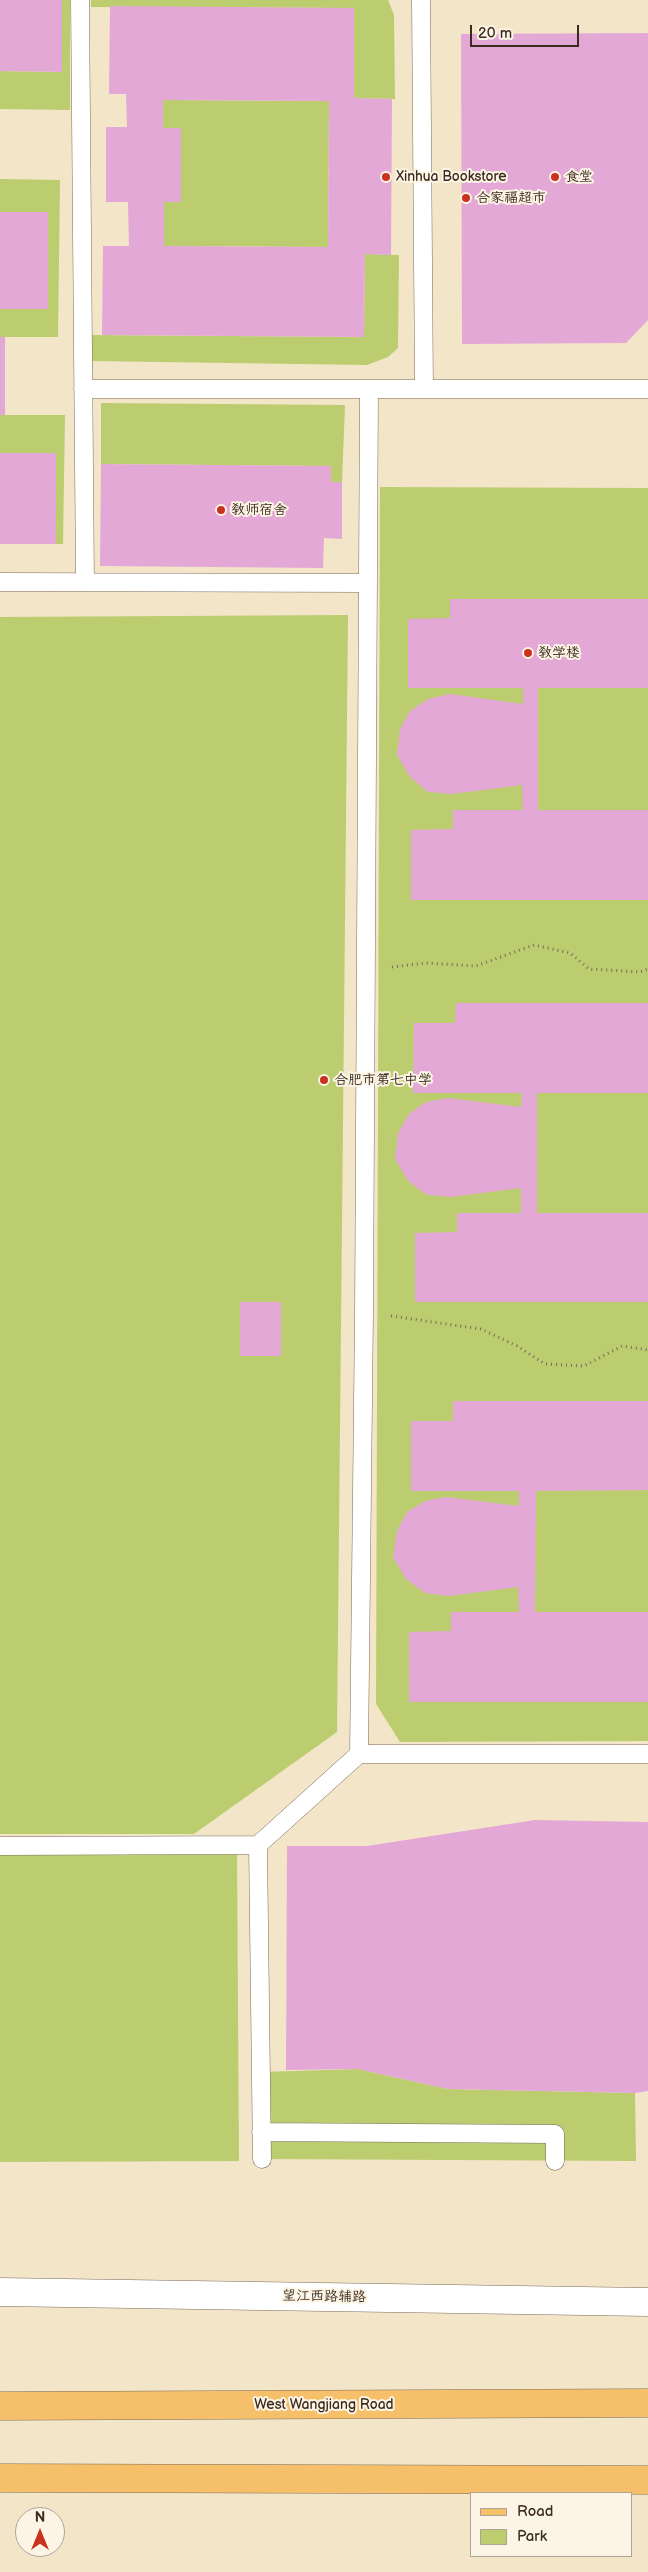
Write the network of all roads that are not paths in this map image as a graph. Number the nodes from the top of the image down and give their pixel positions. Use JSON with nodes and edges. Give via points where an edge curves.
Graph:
{"nodes":[{"id":1,"x":80,"y":0,"type":"edge"},
{"id":2,"x":422,"y":0,"type":"edge"},
{"id":3,"x":83,"y":389,"type":"junction"},
{"id":4,"x":369,"y":389,"type":"junction"},
{"id":5,"x":424,"y":389,"type":"junction"},
{"id":6,"x":648,"y":389,"type":"edge"},
{"id":7,"x":0,"y":582,"type":"edge"},
{"id":8,"x":86,"y":582,"type":"junction"},
{"id":9,"x":366,"y":583,"type":"junction"},
{"id":10,"x":359,"y":1754,"type":"junction"},
{"id":11,"x":648,"y":1754,"type":"edge"},
{"id":12,"x":258,"y":1845,"type":"junction"},
{"id":13,"x":0,"y":1846,"type":"edge"},
{"id":14,"x":261,"y":2132,"type":"junction"},
{"id":15,"x":262,"y":2160,"type":"dead end"},
{"id":16,"x":555,"y":2161,"type":"dead end"},
{"id":17,"x":0,"y":2292,"type":"edge"},
{"id":18,"x":648,"y":2302,"type":"edge"},
{"id":19,"x":648,"y":2403,"type":"edge"},
{"id":20,"x":0,"y":2406,"type":"edge"},
{"id":21,"x":0,"y":2478,"type":"edge"},
{"id":22,"x":648,"y":2480,"type":"edge"}],
"edges":[{"from":1,"to":3,"type":"lane"},
{"from":2,"to":5,"type":"lane"},
{"from":3,"to":4,"type":"lane"},
{"from":3,"to":8,"type":"lane"},
{"from":4,"to":5,"type":"lane"},
{"from":4,"to":9,"type":"lane"},
{"from":5,"to":6,"type":"lane"},
{"from":7,"to":8,"type":"lane"},
{"from":8,"to":9,"type":"lane"},
{"from":9,"to":10,"type":"lane"},
{"from":10,"to":11,"type":"lane"},
{"from":10,"to":12,"type":"lane"},
{"from":12,"to":13,"type":"lane"},
{"from":12,"to":14,"type":"lane"},
{"from":14,"to":15,"type":"lane"},
{"from":14,"to":16,"type":"lane","via":[[555,2134]]},
{"from":17,"to":18,"type":"street","name":"望江西路辅路"},
{"from":19,"to":20,"type":"main road","name":"West Wangjiang Road"},
{"from":21,"to":22,"type":"main road"}]}
